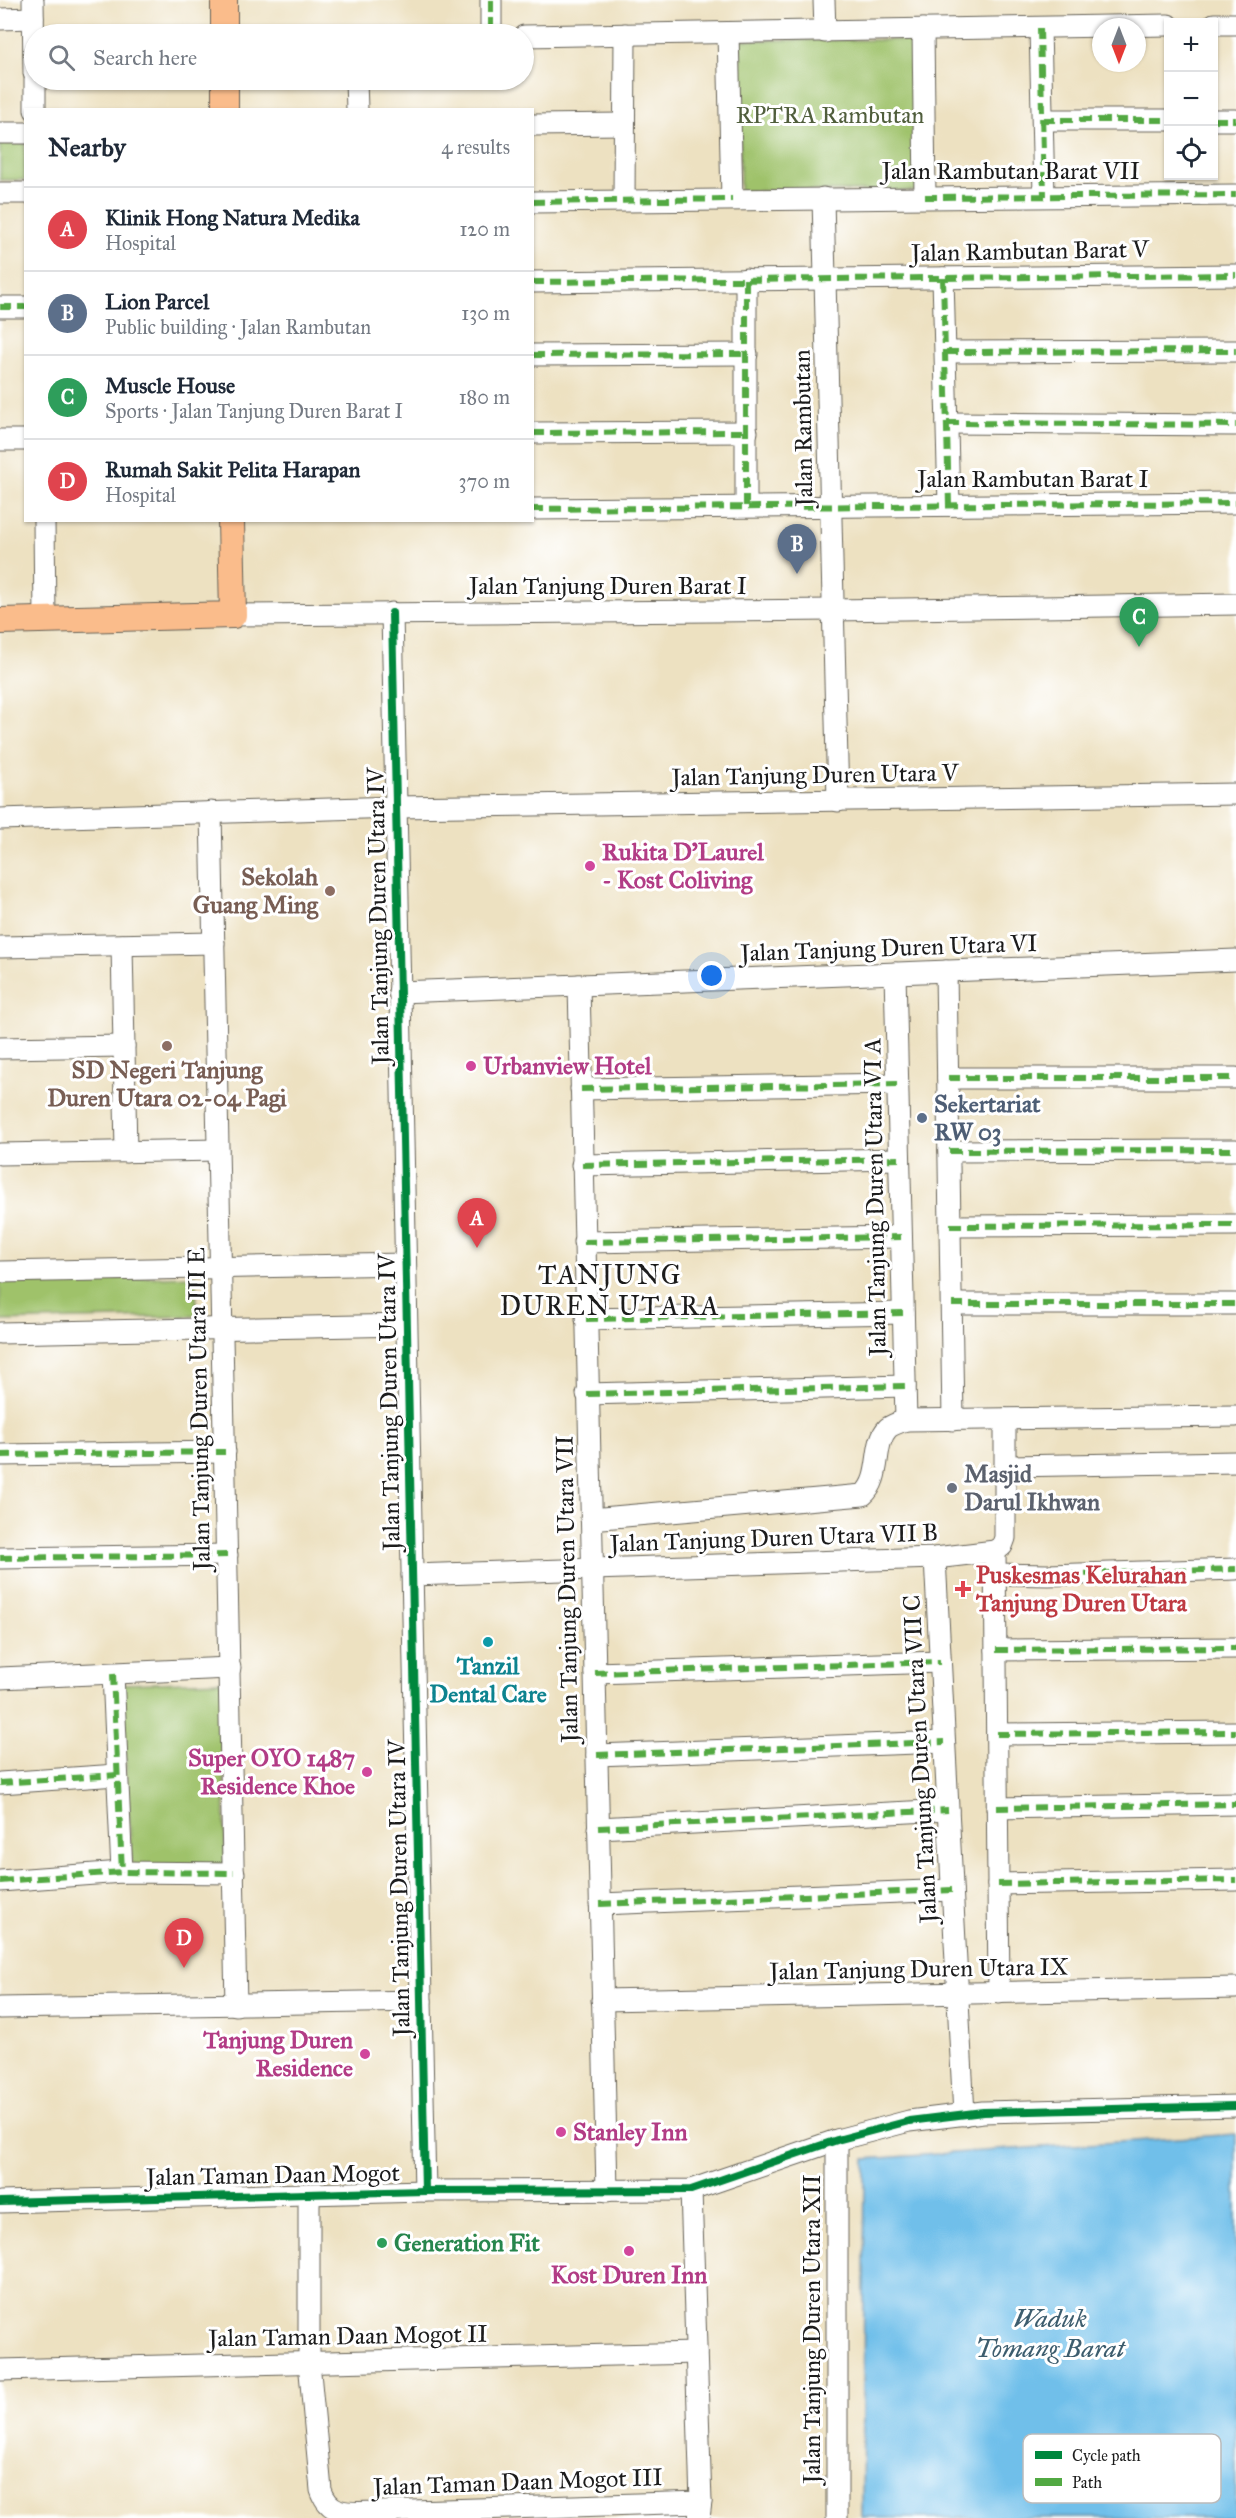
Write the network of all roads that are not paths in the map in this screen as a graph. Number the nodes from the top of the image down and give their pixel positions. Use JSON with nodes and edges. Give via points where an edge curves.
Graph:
{"nodes":[{"id":1,"x":224,"y":0,"type":"edge"},
{"id":2,"x":490,"y":0,"type":"edge"},
{"id":3,"x":824,"y":0,"type":"edge"},
{"id":4,"x":33,"y":9,"type":"edge"},
{"id":5,"x":0,"y":19,"type":"edge"},
{"id":6,"x":33,"y":24,"type":"edge"},
{"id":7,"x":224,"y":24,"type":"edge"},
{"id":8,"x":491,"y":24,"type":"edge"},
{"id":9,"x":1218,"y":24,"type":"edge"},
{"id":10,"x":1236,"y":24,"type":"edge"},
{"id":11,"x":1164,"y":25,"type":"edge"},
{"id":12,"x":1040,"y":28,"type":"junction"},
{"id":13,"x":923,"y":29,"type":"junction"},
{"id":14,"x":825,"y":32,"type":"junction"},
{"id":15,"x":728,"y":33,"type":"junction"},
{"id":16,"x":624,"y":34,"type":"junction"},
{"id":17,"x":534,"y":36,"type":"edge"},
{"id":18,"x":35,"y":90,"type":"edge"},
{"id":19,"x":225,"y":90,"type":"edge"},
{"id":20,"x":356,"y":90,"type":"edge"},
{"id":21,"x":35,"y":108,"type":"edge"},
{"id":22,"x":225,"y":108,"type":"edge"},
{"id":23,"x":357,"y":108,"type":"edge"},
{"id":24,"x":1042,"y":120,"type":"junction"},
{"id":25,"x":1164,"y":120,"type":"edge"},
{"id":26,"x":1218,"y":120,"type":"edge"},
{"id":27,"x":1236,"y":120,"type":"edge"},
{"id":28,"x":624,"y":124,"type":"junction"},
{"id":29,"x":534,"y":125,"type":"edge"},
{"id":30,"x":0,"y":133,"type":"edge"},
{"id":31,"x":24,"y":133,"type":"edge"},
{"id":32,"x":0,"y":193,"type":"edge"},
{"id":33,"x":24,"y":193,"type":"edge"},
{"id":34,"x":1236,"y":195,"type":"edge"},
{"id":35,"x":1044,"y":196,"type":"junction"},
{"id":36,"x":925,"y":197,"type":"junction"},
{"id":37,"x":823,"y":198,"type":"junction"},
{"id":38,"x":732,"y":199,"type":"junction"},
{"id":39,"x":624,"y":200,"type":"junction"},
{"id":40,"x":534,"y":202,"type":"edge"},
{"id":41,"x":1236,"y":275,"type":"edge"},
{"id":42,"x":943,"y":278,"type":"junction"},
{"id":43,"x":746,"y":279,"type":"junction"},
{"id":44,"x":825,"y":279,"type":"junction"},
{"id":45,"x":534,"y":282,"type":"edge"},
{"id":46,"x":0,"y":307,"type":"edge"},
{"id":47,"x":24,"y":307,"type":"edge"},
{"id":48,"x":1236,"y":351,"type":"edge"},
{"id":49,"x":946,"y":352,"type":"junction"},
{"id":50,"x":747,"y":354,"type":"junction"},
{"id":51,"x":534,"y":355,"type":"edge"},
{"id":52,"x":947,"y":423,"type":"junction"},
{"id":53,"x":1236,"y":425,"type":"edge"},
{"id":54,"x":747,"y":432,"type":"junction"},
{"id":55,"x":534,"y":433,"type":"edge"},
{"id":56,"x":0,"y":440,"type":"edge"},
{"id":57,"x":24,"y":440,"type":"edge"},
{"id":58,"x":1236,"y":502,"type":"edge"},
{"id":59,"x":949,"y":505,"type":"junction"},
{"id":60,"x":746,"y":506,"type":"junction"},
{"id":61,"x":831,"y":506,"type":"junction"},
{"id":62,"x":534,"y":509,"type":"edge"},
{"id":63,"x":44,"y":522,"type":"edge"},
{"id":64,"x":231,"y":522,"type":"edge"},
{"id":65,"x":1236,"y":604,"type":"edge"},
{"id":66,"x":833,"y":610,"type":"junction"},
{"id":67,"x":392,"y":613,"type":"junction"},
{"id":68,"x":233,"y":615,"type":"junction"},
{"id":69,"x":45,"y":620,"type":"junction"},
{"id":70,"x":0,"y":621,"type":"edge"},
{"id":71,"x":1236,"y":794,"type":"edge"},
{"id":72,"x":838,"y":801,"type":"junction"},
{"id":73,"x":396,"y":807,"type":"junction"},
{"id":74,"x":211,"y":813,"type":"junction"},
{"id":75,"x":0,"y":819,"type":"edge"},
{"id":76,"x":214,"y":943,"type":"junction"},
{"id":77,"x":122,"y":945,"type":"junction"},
{"id":78,"x":0,"y":947,"type":"edge"},
{"id":79,"x":1236,"y":960,"type":"edge"},
{"id":80,"x":946,"y":971,"type":"junction"},
{"id":81,"x":895,"y":973,"type":"junction"},
{"id":82,"x":579,"y":985,"type":"junction"},
{"id":83,"x":399,"y":992,"type":"junction"},
{"id":84,"x":124,"y":1046,"type":"junction"},
{"id":85,"x":0,"y":1047,"type":"edge"},
{"id":86,"x":948,"y":1078,"type":"junction"},
{"id":87,"x":1236,"y":1078,"type":"edge"},
{"id":88,"x":897,"y":1084,"type":"junction"},
{"id":89,"x":581,"y":1089,"type":"junction"},
{"id":90,"x":218,"y":1150,"type":"junction"},
{"id":91,"x":1236,"y":1150,"type":"edge"},
{"id":92,"x":949,"y":1151,"type":"junction"},
{"id":93,"x":126,"y":1152,"type":"junction"},
{"id":94,"x":0,"y":1154,"type":"edge"},
{"id":95,"x":899,"y":1159,"type":"junction"},
{"id":96,"x":582,"y":1165,"type":"junction"},
{"id":97,"x":950,"y":1226,"type":"junction"},
{"id":98,"x":1236,"y":1226,"type":"edge"},
{"id":99,"x":901,"y":1237,"type":"junction"},
{"id":100,"x":584,"y":1242,"type":"junction"},
{"id":101,"x":405,"y":1264,"type":"junction"},
{"id":102,"x":221,"y":1268,"type":"junction"},
{"id":103,"x":0,"y":1272,"type":"edge"},
{"id":104,"x":952,"y":1304,"type":"junction"},
{"id":105,"x":1236,"y":1304,"type":"edge"},
{"id":106,"x":903,"y":1313,"type":"junction"},
{"id":107,"x":586,"y":1319,"type":"junction"},
{"id":108,"x":406,"y":1325,"type":"junction"},
{"id":109,"x":222,"y":1329,"type":"junction"},
{"id":110,"x":0,"y":1333,"type":"edge"},
{"id":111,"x":905,"y":1386,"type":"junction"},
{"id":112,"x":587,"y":1394,"type":"junction"},
{"id":113,"x":1236,"y":1416,"type":"edge"},
{"id":114,"x":1005,"y":1419,"type":"junction"},
{"id":115,"x":906,"y":1420,"type":"junction"},
{"id":116,"x":953,"y":1420,"type":"junction"},
{"id":117,"x":225,"y":1452,"type":"junction"},
{"id":118,"x":0,"y":1455,"type":"edge"},
{"id":119,"x":1236,"y":1462,"type":"edge"},
{"id":120,"x":1005,"y":1466,"type":"junction"},
{"id":121,"x":591,"y":1519,"type":"junction"},
{"id":122,"x":995,"y":1551,"type":"junction"},
{"id":123,"x":227,"y":1555,"type":"junction"},
{"id":124,"x":0,"y":1558,"type":"edge"},
{"id":125,"x":935,"y":1558,"type":"junction"},
{"id":126,"x":1236,"y":1569,"type":"edge"},
{"id":127,"x":592,"y":1571,"type":"junction"},
{"id":128,"x":995,"y":1574,"type":"junction"},
{"id":129,"x":412,"y":1575,"type":"junction"},
{"id":130,"x":1236,"y":1648,"type":"edge"},
{"id":131,"x":996,"y":1650,"type":"junction"},
{"id":132,"x":940,"y":1662,"type":"junction"},
{"id":133,"x":230,"y":1668,"type":"junction"},
{"id":134,"x":595,"y":1673,"type":"junction"},
{"id":135,"x":113,"y":1674,"type":"junction"},
{"id":136,"x":0,"y":1678,"type":"edge"},
{"id":137,"x":1236,"y":1732,"type":"edge"},
{"id":138,"x":997,"y":1734,"type":"junction"},
{"id":139,"x":944,"y":1742,"type":"junction"},
{"id":140,"x":597,"y":1755,"type":"junction"},
{"id":141,"x":117,"y":1775,"type":"junction"},
{"id":142,"x":0,"y":1783,"type":"edge"},
{"id":143,"x":1236,"y":1804,"type":"edge"},
{"id":144,"x":997,"y":1808,"type":"junction"},
{"id":145,"x":948,"y":1810,"type":"junction"},
{"id":146,"x":598,"y":1828,"type":"junction"},
{"id":147,"x":122,"y":1872,"type":"junction"},
{"id":148,"x":234,"y":1873,"type":"junction"},
{"id":149,"x":1236,"y":1880,"type":"edge"},
{"id":150,"x":0,"y":1881,"type":"edge"},
{"id":151,"x":998,"y":1884,"type":"junction"},
{"id":152,"x":952,"y":1890,"type":"junction"},
{"id":153,"x":600,"y":1904,"type":"junction"},
{"id":154,"x":1236,"y":1988,"type":"edge"},
{"id":155,"x":999,"y":1993,"type":"junction"},
{"id":156,"x":957,"y":1994,"type":"junction"},
{"id":157,"x":602,"y":2000,"type":"junction"},
{"id":158,"x":421,"y":2001,"type":"junction"},
{"id":159,"x":236,"y":2005,"type":"junction"},
{"id":160,"x":0,"y":2008,"type":"edge"},
{"id":161,"x":1236,"y":2106,"type":"edge"},
{"id":162,"x":964,"y":2115,"type":"junction"},
{"id":163,"x":837,"y":2140,"type":"junction"},
{"id":164,"x":691,"y":2190,"type":"junction"},
{"id":165,"x":425,"y":2191,"type":"junction"},
{"id":166,"x":607,"y":2191,"type":"junction"},
{"id":167,"x":309,"y":2194,"type":"junction"},
{"id":168,"x":0,"y":2202,"type":"edge"},
{"id":169,"x":696,"y":2353,"type":"junction"},
{"id":170,"x":309,"y":2361,"type":"junction"},
{"id":171,"x":0,"y":2370,"type":"edge"},
{"id":172,"x":700,"y":2510,"type":"edge"},
{"id":173,"x":379,"y":2515,"type":"edge"},
{"id":174,"x":837,"y":2518,"type":"edge"}],
"edges":[{"from":1,"to":7,"type":"main road"},
{"from":2,"to":8,"type":"street"},
{"from":3,"to":14,"type":"street"},
{"from":4,"to":5,"type":"street"},
{"from":4,"to":6,"type":"street"},
{"from":9,"to":10,"type":"street"},
{"from":11,"to":12,"type":"street"},
{"from":12,"to":13,"type":"street"},
{"from":12,"to":24,"type":"street"},
{"from":13,"to":14,"type":"street"},
{"from":13,"to":36,"type":"street"},
{"from":14,"to":15,"type":"street"},
{"from":15,"to":16,"type":"street"},
{"from":15,"to":38,"type":"street"},
{"from":16,"to":17,"type":"street"},
{"from":16,"to":28,"type":"street"},
{"from":18,"to":21,"type":"street"},
{"from":19,"to":22,"type":"main road"},
{"from":20,"to":23,"type":"street"},
{"from":24,"to":25,"type":"street"},
{"from":24,"to":35,"type":"street"},
{"from":26,"to":27,"type":"street"},
{"from":28,"to":29,"type":"street"},
{"from":28,"to":39,"type":"street"},
{"from":30,"to":31,"type":"street"},
{"from":32,"to":33,"type":"street"},
{"from":34,"to":35,"type":"street","name":"Jalan Rambutan Barat VII"},
{"from":35,"to":36,"type":"street","name":"Jalan Rambutan Barat VII"},
{"from":36,"to":37,"type":"street","name":"Jalan Rambutan Barat VII"},
{"from":37,"to":38,"type":"street","name":"Jalan Rambutan Barat VII"},
{"from":37,"to":44,"type":"street","name":"Jalan Rambutan"},
{"from":38,"to":39,"type":"street","name":"Jalan Rambutan Barat VII"},
{"from":39,"to":40,"type":"street","name":"Jalan Rambutan Barat VII"},
{"from":41,"to":42,"type":"street","name":"Jalan Rambutan Barat V"},
{"from":42,"to":44,"type":"street","name":"Jalan Rambutan Barat V"},
{"from":42,"to":49,"type":"street"},
{"from":43,"to":44,"type":"street","name":"Jalan Rambutan Barat V"},
{"from":43,"to":45,"type":"street","name":"Jalan Rambutan Barat V"},
{"from":43,"to":50,"type":"street"},
{"from":44,"to":61,"type":"street","name":"Jalan Rambutan"},
{"from":46,"to":47,"type":"street"},
{"from":48,"to":49,"type":"street"},
{"from":49,"to":52,"type":"street"},
{"from":50,"to":51,"type":"street"},
{"from":50,"to":54,"type":"street"},
{"from":52,"to":53,"type":"street"},
{"from":52,"to":59,"type":"street"},
{"from":54,"to":55,"type":"street"},
{"from":54,"to":60,"type":"street"},
{"from":56,"to":57,"type":"street"},
{"from":58,"to":59,"type":"street","name":"Jalan Rambutan Barat I"},
{"from":59,"to":61,"type":"street","name":"Jalan Rambutan Barat I"},
{"from":60,"to":61,"type":"street","name":"Jalan Rambutan Barat I"},
{"from":60,"to":62,"type":"street","name":"Jalan Rambutan Barat I"},
{"from":61,"to":66,"type":"street","name":"Jalan Rambutan"},
{"from":63,"to":69,"type":"street"},
{"from":64,"to":68,"type":"main road"},
{"from":65,"to":66,"type":"street","name":"Jalan Tanjung Duren Barat I"},
{"from":66,"to":67,"type":"street","name":"Jalan Tanjung Duren Barat I"},
{"from":66,"to":72,"type":"street","name":"Jalan Rambutan"},
{"from":67,"to":68,"type":"street","name":"Jalan Tanjung Duren Barat I"},
{"from":67,"to":73,"type":"street","name":"Jalan Tanjung Duren Utara IV"},
{"from":68,"to":69,"type":"main road"},
{"from":69,"to":70,"type":"main road"},
{"from":71,"to":72,"type":"street","name":"Jalan Tanjung Duren Utara V"},
{"from":72,"to":73,"type":"street","name":"Jalan Tanjung Duren Utara V"},
{"from":73,"to":74,"type":"street","name":"Jalan Tanjung Duren Utara V"},
{"from":73,"to":83,"type":"street","name":"Jalan Tanjung Duren Utara IV"},
{"from":74,"to":75,"type":"street","name":"Jalan Tanjung Duren Utara V"},
{"from":74,"to":76,"type":"street","name":"Jalan Tanjung Duren Utara III E"},
{"from":76,"to":77,"type":"street"},
{"from":76,"to":90,"type":"street","name":"Jalan Tanjung Duren Utara III E"},
{"from":77,"to":78,"type":"street"},
{"from":77,"to":84,"type":"street"},
{"from":79,"to":80,"type":"street","name":"Jalan Tanjung Duren Utara VI"},
{"from":80,"to":81,"type":"street","name":"Jalan Tanjung Duren Utara VI"},
{"from":80,"to":86,"type":"street"},
{"from":81,"to":82,"type":"street","name":"Jalan Tanjung Duren Utara VI"},
{"from":81,"to":88,"type":"street","name":"Jalan Tanjung Duren Utara VI A"},
{"from":82,"to":83,"type":"street","name":"Jalan Tanjung Duren Utara VI"},
{"from":82,"to":89,"type":"street","name":"Jalan Tanjung Duren Utara VII"},
{"from":83,"to":101,"type":"street","name":"Jalan Tanjung Duren Utara IV"},
{"from":84,"to":85,"type":"street"},
{"from":84,"to":93,"type":"street"},
{"from":86,"to":87,"type":"street"},
{"from":86,"to":92,"type":"street"},
{"from":88,"to":89,"type":"street"},
{"from":88,"to":95,"type":"street","name":"Jalan Tanjung Duren Utara VI A"},
{"from":89,"to":96,"type":"street","name":"Jalan Tanjung Duren Utara VII"},
{"from":90,"to":93,"type":"street"},
{"from":90,"to":102,"type":"street","name":"Jalan Tanjung Duren Utara III E"},
{"from":91,"to":92,"type":"street"},
{"from":92,"to":97,"type":"street"},
{"from":93,"to":94,"type":"street"},
{"from":95,"to":96,"type":"street"},
{"from":95,"to":99,"type":"street","name":"Jalan Tanjung Duren Utara VI A"},
{"from":96,"to":100,"type":"street","name":"Jalan Tanjung Duren Utara VII"},
{"from":97,"to":98,"type":"street"},
{"from":97,"to":104,"type":"street"},
{"from":99,"to":100,"type":"street"},
{"from":99,"to":106,"type":"street","name":"Jalan Tanjung Duren Utara VI A"},
{"from":100,"to":107,"type":"street","name":"Jalan Tanjung Duren Utara VII"},
{"from":101,"to":102,"type":"street"},
{"from":101,"to":108,"type":"street","name":"Jalan Tanjung Duren Utara IV"},
{"from":102,"to":103,"type":"street"},
{"from":102,"to":109,"type":"street","name":"Jalan Tanjung Duren Utara III E"},
{"from":104,"to":105,"type":"street"},
{"from":104,"to":116,"type":"street"},
{"from":106,"to":107,"type":"street"},
{"from":106,"to":111,"type":"street","name":"Jalan Tanjung Duren Utara VI A"},
{"from":107,"to":112,"type":"street","name":"Jalan Tanjung Duren Utara VII"},
{"from":108,"to":109,"type":"street"},
{"from":108,"to":129,"type":"street","name":"Jalan Tanjung Duren Utara IV"},
{"from":109,"to":110,"type":"street"},
{"from":109,"to":117,"type":"street","name":"Jalan Tanjung Duren Utara III E"},
{"from":111,"to":112,"type":"street"},
{"from":111,"to":115,"type":"street","name":"Jalan Tanjung Duren Utara VI A"},
{"from":112,"to":121,"type":"street","name":"Jalan Tanjung Duren Utara VII"},
{"from":113,"to":114,"type":"street"},
{"from":114,"to":116,"type":"street"},
{"from":114,"to":120,"type":"street"},
{"from":115,"to":116,"type":"street"},
{"from":115,"to":121,"type":"street","via":[[890,1426],[883,1434],[872,1488],[863,1495]]},
{"from":117,"to":118,"type":"street"},
{"from":117,"to":123,"type":"street","name":"Jalan Tanjung Duren Utara III E"},
{"from":119,"to":120,"type":"street"},
{"from":120,"to":122,"type":"street","via":[[1005,1538]]},
{"from":121,"to":127,"type":"street","name":"Jalan Tanjung Duren Utara VII"},
{"from":122,"to":125,"type":"street","name":"Jalan Tanjung Duren Utara VII B"},
{"from":122,"to":128,"type":"street"},
{"from":123,"to":124,"type":"street"},
{"from":123,"to":133,"type":"street","name":"Jalan Tanjung Duren Utara III E"},
{"from":125,"to":127,"type":"street","name":"Jalan Tanjung Duren Utara VII B"},
{"from":125,"to":132,"type":"street","name":"Jalan Tanjung Duren Utara VII C"},
{"from":126,"to":128,"type":"street"},
{"from":127,"to":129,"type":"street","name":"Jalan Tanjung Duren Utara VII B"},
{"from":127,"to":134,"type":"street","name":"Jalan Tanjung Duren Utara VII"},
{"from":128,"to":131,"type":"street"},
{"from":129,"to":158,"type":"street","name":"Jalan Tanjung Duren Utara IV"},
{"from":130,"to":131,"type":"street"},
{"from":131,"to":138,"type":"street"},
{"from":132,"to":134,"type":"street"},
{"from":132,"to":139,"type":"street","name":"Jalan Tanjung Duren Utara VII C"},
{"from":133,"to":135,"type":"street"},
{"from":133,"to":148,"type":"street","name":"Jalan Tanjung Duren Utara III E"},
{"from":134,"to":140,"type":"street","name":"Jalan Tanjung Duren Utara VII"},
{"from":135,"to":136,"type":"street"},
{"from":135,"to":141,"type":"street"},
{"from":137,"to":138,"type":"street"},
{"from":138,"to":144,"type":"street"},
{"from":139,"to":140,"type":"street"},
{"from":139,"to":145,"type":"street","name":"Jalan Tanjung Duren Utara VII C"},
{"from":140,"to":146,"type":"street","name":"Jalan Tanjung Duren Utara VII"},
{"from":141,"to":142,"type":"street"},
{"from":141,"to":147,"type":"street"},
{"from":143,"to":144,"type":"street"},
{"from":144,"to":151,"type":"street"},
{"from":145,"to":146,"type":"street"},
{"from":145,"to":152,"type":"street","name":"Jalan Tanjung Duren Utara VII C"},
{"from":146,"to":153,"type":"street","name":"Jalan Tanjung Duren Utara VII"},
{"from":147,"to":148,"type":"street"},
{"from":147,"to":150,"type":"street"},
{"from":148,"to":159,"type":"street","name":"Jalan Tanjung Duren Utara III E"},
{"from":149,"to":151,"type":"street"},
{"from":151,"to":155,"type":"street"},
{"from":152,"to":153,"type":"street"},
{"from":152,"to":156,"type":"street","name":"Jalan Tanjung Duren Utara VII C"},
{"from":153,"to":157,"type":"street","name":"Jalan Tanjung Duren Utara VII"},
{"from":154,"to":155,"type":"street","name":"Jalan Tanjung Duren Utara IX"},
{"from":155,"to":156,"type":"street","name":"Jalan Tanjung Duren Utara IX"},
{"from":156,"to":157,"type":"street","name":"Jalan Tanjung Duren Utara IX"},
{"from":156,"to":162,"type":"street","name":"Jalan Tanjung Duren Utara VII C"},
{"from":157,"to":166,"type":"street","name":"Jalan Tanjung Duren Utara VII"},
{"from":158,"to":159,"type":"street"},
{"from":158,"to":165,"type":"street","name":"Jalan Tanjung Duren Utara IV"},
{"from":159,"to":160,"type":"street"},
{"from":161,"to":162,"type":"street","name":"Jalan Taman Daan Mogot"},
{"from":162,"to":163,"type":"street","name":"Jalan Taman Daan Mogot","via":[[909,2121]]},
{"from":163,"to":164,"type":"street","name":"Jalan Taman Daan Mogot"},
{"from":163,"to":174,"type":"street","name":"Jalan Tanjung Duren Utara XII"},
{"from":164,"to":166,"type":"street","name":"Jalan Taman Daan Mogot"},
{"from":164,"to":169,"type":"street"},
{"from":165,"to":166,"type":"street","name":"Jalan Taman Daan Mogot"},
{"from":165,"to":167,"type":"street","name":"Jalan Taman Daan Mogot"},
{"from":167,"to":168,"type":"street","name":"Jalan Taman Daan Mogot"},
{"from":167,"to":170,"type":"street"},
{"from":169,"to":170,"type":"street","name":"Jalan Taman Daan Mogot II"},
{"from":169,"to":172,"type":"street"},
{"from":170,"to":171,"type":"street","name":"Jalan Taman Daan Mogot II"},
{"from":170,"to":173,"type":"street","name":"Jalan Taman Daan Mogot III","via":[[325,2503],[336,2512]]},
{"from":172,"to":173,"type":"street","name":"Jalan Taman Daan Mogot III"}]}
